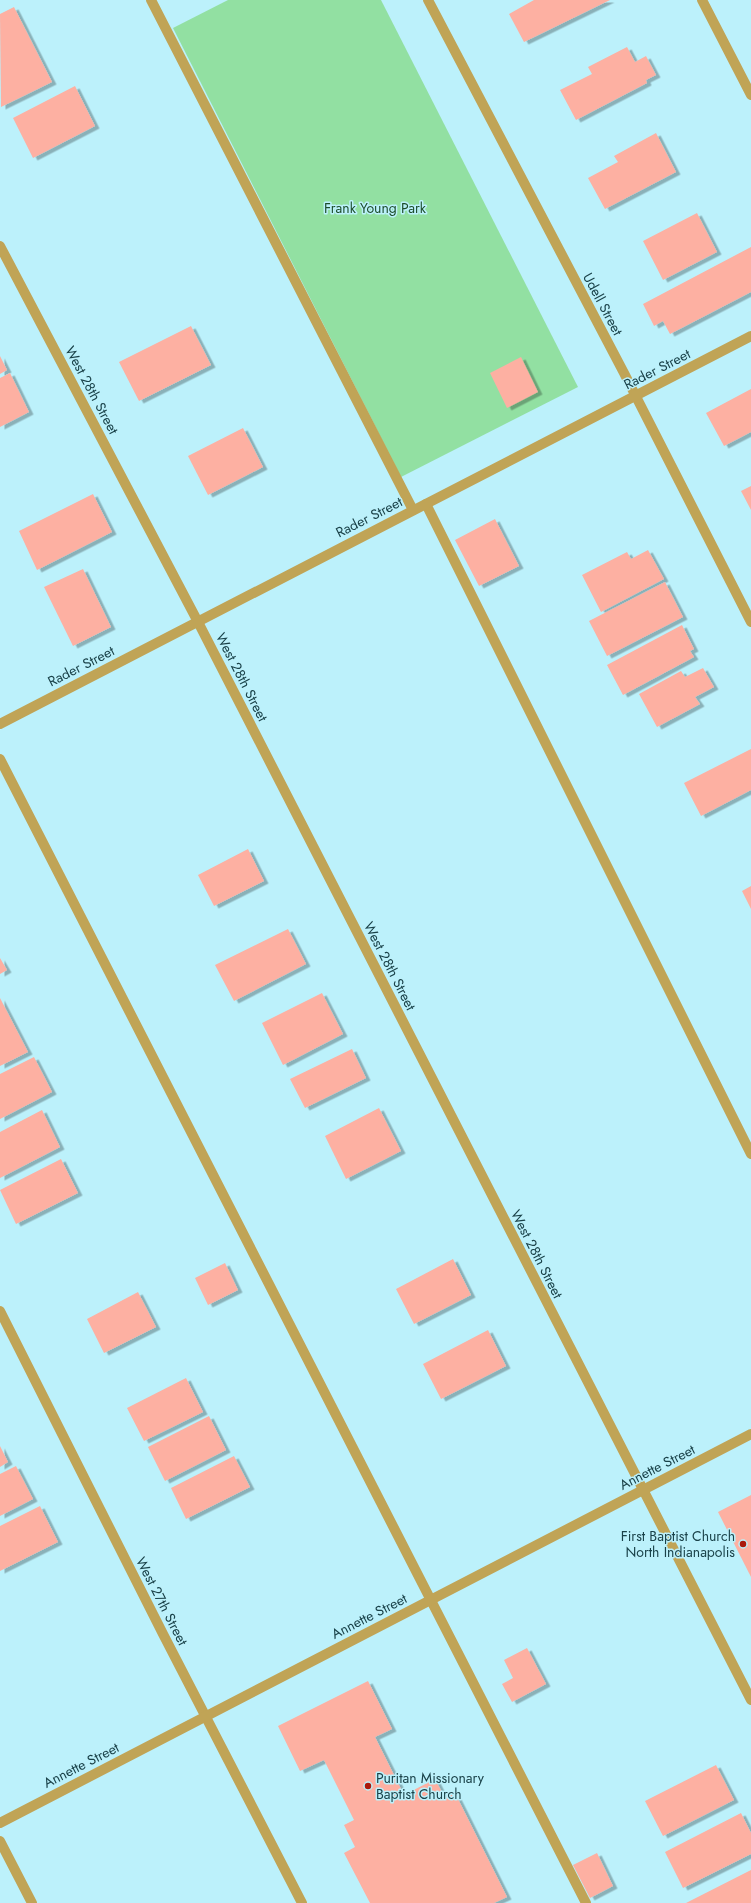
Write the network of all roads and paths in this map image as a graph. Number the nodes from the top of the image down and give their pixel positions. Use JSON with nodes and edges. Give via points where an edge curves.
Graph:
{"nodes":[{"id":1,"x":151,"y":0,"type":"edge"},
{"id":2,"x":428,"y":0,"type":"edge"},
{"id":3,"x":702,"y":0,"type":"edge"},
{"id":4,"x":751,"y":95,"type":"edge"},
{"id":5,"x":0,"y":246,"type":"edge"},
{"id":6,"x":751,"y":336,"type":"edge"},
{"id":7,"x":635,"y":396,"type":"junction"},
{"id":8,"x":426,"y":504,"type":"junction"},
{"id":9,"x":413,"y":510,"type":"junction"},
{"id":10,"x":198,"y":622,"type":"junction"},
{"id":11,"x":751,"y":622,"type":"edge"},
{"id":12,"x":0,"y":724,"type":"edge"},
{"id":13,"x":0,"y":760,"type":"edge"},
{"id":14,"x":751,"y":1154,"type":"edge"},
{"id":15,"x":0,"y":1311,"type":"edge"},
{"id":16,"x":751,"y":1434,"type":"edge"},
{"id":17,"x":644,"y":1489,"type":"junction"},
{"id":18,"x":431,"y":1600,"type":"junction"},
{"id":19,"x":751,"y":1700,"type":"edge"},
{"id":20,"x":206,"y":1716,"type":"junction"},
{"id":21,"x":0,"y":1822,"type":"edge"},
{"id":22,"x":0,"y":1841,"type":"edge"},
{"id":23,"x":32,"y":1903,"type":"edge"},
{"id":24,"x":302,"y":1903,"type":"edge"},
{"id":25,"x":586,"y":1903,"type":"edge"}],
"edges":[{"from":1,"to":9,"type":"street"},
{"from":2,"to":7,"type":"street","name":"Udell Street"},
{"from":3,"to":4,"type":"street"},
{"from":5,"to":10,"type":"street","name":"West 28th Street"},
{"from":6,"to":7,"type":"street","name":"Rader Street"},
{"from":7,"to":8,"type":"street","name":"Rader Street"},
{"from":7,"to":11,"type":"street","name":"Udell Street"},
{"from":8,"to":9,"type":"street","name":"Rader Street"},
{"from":8,"to":14,"type":"street"},
{"from":9,"to":10,"type":"street","name":"Rader Street"},
{"from":10,"to":12,"type":"street","name":"Rader Street"},
{"from":10,"to":17,"type":"street","name":"West 28th Street"},
{"from":13,"to":18,"type":"street"},
{"from":15,"to":20,"type":"street","name":"West 27th Street"},
{"from":16,"to":17,"type":"street","name":"Annette Street"},
{"from":17,"to":18,"type":"street","name":"Annette Street"},
{"from":17,"to":19,"type":"street","name":"West 28th Street"},
{"from":18,"to":20,"type":"street","name":"Annette Street"},
{"from":18,"to":25,"type":"street"},
{"from":20,"to":21,"type":"street","name":"Annette Street"},
{"from":20,"to":24,"type":"street","name":"West 27th Street"},
{"from":22,"to":23,"type":"street"}]}
